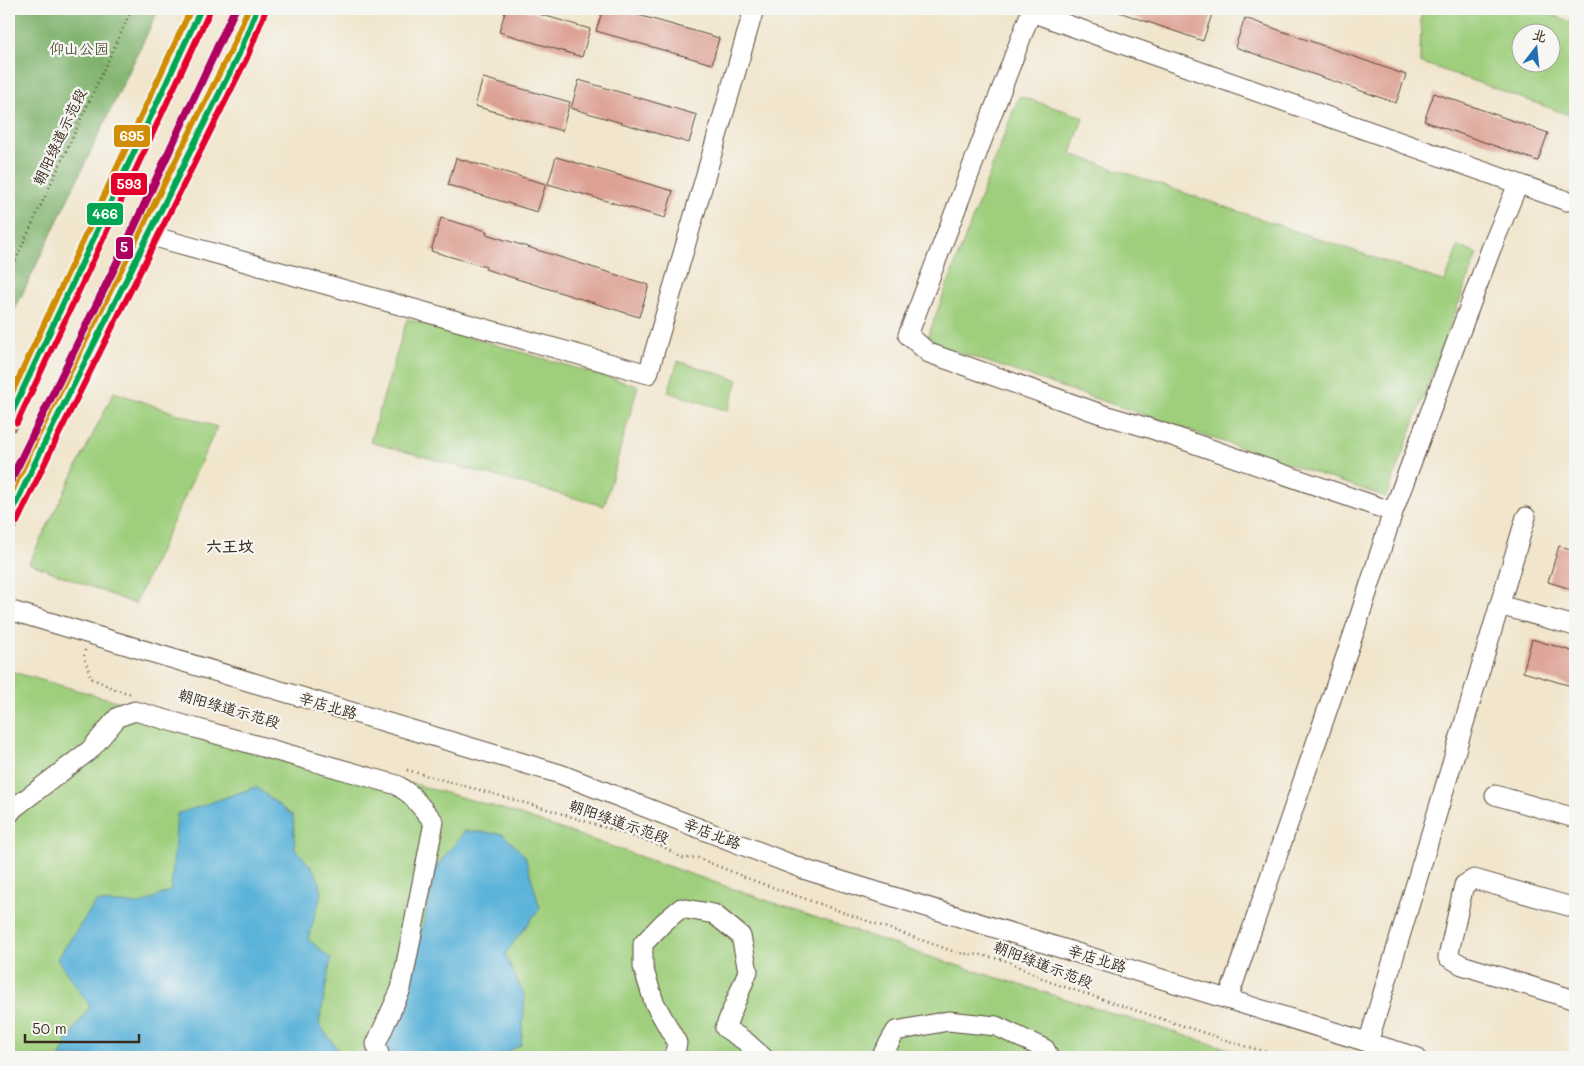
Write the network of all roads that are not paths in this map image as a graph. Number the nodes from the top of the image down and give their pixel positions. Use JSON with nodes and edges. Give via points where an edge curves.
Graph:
{"nodes":[{"id":1,"x":201,"y":9,"type":"edge"},
{"id":2,"x":257,"y":9,"type":"edge"},
{"id":3,"x":754,"y":9,"type":"edge"},
{"id":4,"x":1032,"y":10,"type":"edge"},
{"id":5,"x":1518,"y":184,"type":"junction"},
{"id":6,"x":1567,"y":201,"type":"dead end"},
{"id":7,"x":148,"y":235,"type":"junction"},
{"id":8,"x":9,"y":419,"type":"edge"},
{"id":9,"x":1393,"y":512,"type":"junction"},
{"id":10,"x":1526,"y":517,"type":"dead end"},
{"id":11,"x":9,"y":518,"type":"edge"},
{"id":12,"x":1499,"y":605,"type":"junction"},
{"id":13,"x":9,"y":610,"type":"edge"},
{"id":14,"x":1575,"y":626,"type":"edge"},
{"id":15,"x":1495,"y":795,"type":"dead end"},
{"id":16,"x":9,"y":814,"type":"edge"},
{"id":17,"x":1575,"y":818,"type":"edge"},
{"id":18,"x":1575,"y":908,"type":"edge"},
{"id":19,"x":1228,"y":1000,"type":"junction"},
{"id":20,"x":1575,"y":1000,"type":"edge"},
{"id":21,"x":1368,"y":1042,"type":"junction"},
{"id":22,"x":380,"y":1057,"type":"edge"},
{"id":23,"x":674,"y":1057,"type":"edge"},
{"id":24,"x":762,"y":1057,"type":"edge"},
{"id":25,"x":881,"y":1057,"type":"edge"},
{"id":26,"x":1049,"y":1057,"type":"edge"},
{"id":27,"x":1416,"y":1057,"type":"edge"}],
"edges":[{"from":1,"to":8,"type":"main road"},
{"from":2,"to":7,"type":"main road","via":[[239,54]]},
{"from":3,"to":7,"type":"street","via":[[648,374]]},
{"from":4,"to":5,"type":"street"},
{"from":4,"to":9,"type":"street","via":[[908,334],[929,353]]},
{"from":5,"to":6,"type":"street"},
{"from":5,"to":9,"type":"street"},
{"from":7,"to":11,"type":"main road"},
{"from":9,"to":19,"type":"street"},
{"from":10,"to":12,"type":"street"},
{"from":12,"to":14,"type":"street"},
{"from":12,"to":21,"type":"street"},
{"from":13,"to":19,"type":"street","name":"辛店北路","via":[[560,774],[806,870]]},
{"from":15,"to":17,"type":"street"},
{"from":16,"to":22,"type":"street","via":[[90,750],[118,717],[135,711],[397,785],[411,795],[434,822],[401,989],[376,1044]]},
{"from":18,"to":20,"type":"street","via":[[1474,879],[1464,885],[1448,957],[1462,965]]},
{"from":19,"to":21,"type":"street","name":"辛店北路"},
{"from":21,"to":27,"type":"street","name":"辛店北路"},
{"from":23,"to":24,"type":"street","via":[[677,1043],[654,1002],[643,967],[643,944],[681,908],[714,914],[741,936],[748,971],[725,1028]]},
{"from":25,"to":26,"type":"street","via":[[896,1031],[948,1021],[996,1026],[1044,1049]]}]}
